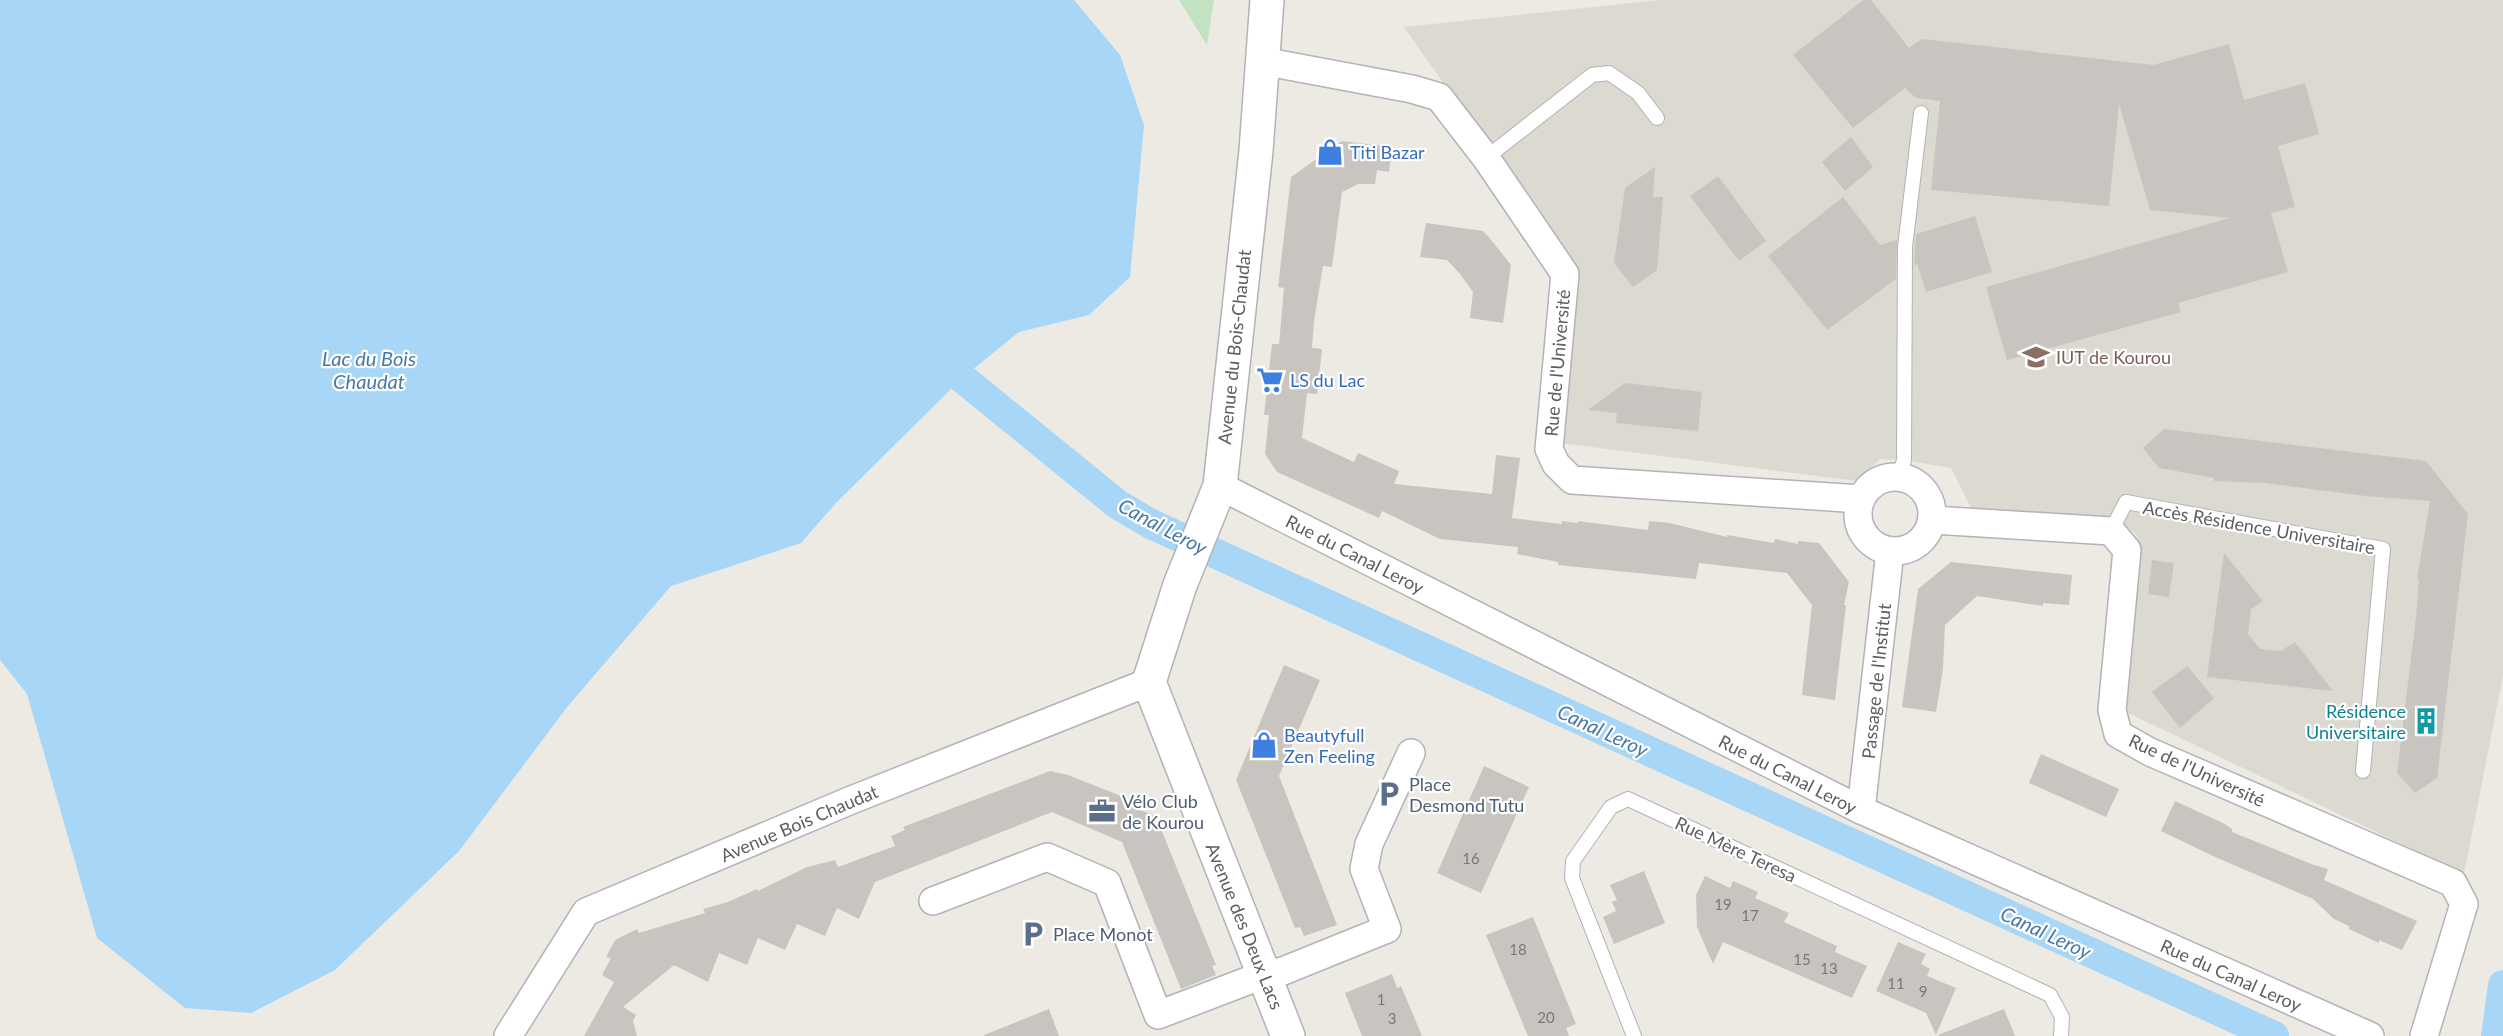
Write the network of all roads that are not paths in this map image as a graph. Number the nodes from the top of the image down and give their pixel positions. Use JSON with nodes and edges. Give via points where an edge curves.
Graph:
{"nodes":[{"id":1,"x":1267,"y":0,"type":"edge"},
{"id":2,"x":1262,"y":61,"type":"junction"},
{"id":3,"x":1921,"y":113,"type":"dead end"},
{"id":4,"x":1657,"y":118,"type":"dead end"},
{"id":5,"x":1486,"y":158,"type":"junction"},
{"id":6,"x":1899,"y":477,"type":"junction"},
{"id":7,"x":1220,"y":486,"type":"junction"},
{"id":8,"x":1861,"y":499,"type":"junction"},
{"id":9,"x":1933,"y":520,"type":"junction"},
{"id":10,"x":2110,"y":531,"type":"junction"},
{"id":11,"x":1890,"y":551,"type":"junction"},
{"id":12,"x":1149,"y":682,"type":"junction"},
{"id":13,"x":1411,"y":753,"type":"dead end"},
{"id":14,"x":2363,"y":771,"type":"dead end"},
{"id":15,"x":1861,"y":810,"type":"junction"},
{"id":16,"x":933,"y":901,"type":"dead end"},
{"id":17,"x":1263,"y":975,"type":"junction"},
{"id":18,"x":508,"y":1036,"type":"edge"},
{"id":19,"x":1288,"y":1036,"type":"edge"},
{"id":20,"x":1634,"y":1036,"type":"edge"},
{"id":21,"x":2061,"y":1036,"type":"edge"},
{"id":22,"x":2370,"y":1036,"type":"edge"},
{"id":23,"x":2424,"y":1036,"type":"edge"}],
"edges":[{"from":1,"to":2,"type":"street","name":"Avenue du Bois-Chaudat"},
{"from":2,"to":5,"type":"street","name":"Rue de l'Université","via":[[1439,97]]},
{"from":2,"to":7,"type":"street","name":"Avenue du Bois-Chaudat"},
{"from":3,"to":6,"type":"lane","via":[[1905,248],[1904,460]]},
{"from":4,"to":5,"type":"lane","via":[[1638,93],[1610,73],[1592,75]]},
{"from":5,"to":8,"type":"street","name":"Rue de l'Université","via":[[1565,274],[1549,448],[1556,464],[1572,480]]},
{"from":6,"to":8,"type":"street","via":[[1877,482]]},
{"from":6,"to":9,"type":"street","via":[[1910,479],[1926,491]]},
{"from":7,"to":12,"type":"street","name":"Avenue du Bois-Chaudat","via":[[1180,585]]},
{"from":7,"to":15,"type":"street","name":"Rue du Canal Leroy"},
{"from":8,"to":11,"type":"street","via":[[1860,528],[1873,544]]},
{"from":9,"to":10,"type":"street"},
{"from":9,"to":11,"type":"street","via":[[1918,544]]},
{"from":10,"to":14,"type":"lane","name":"Accès Résidence Universitaire","via":[[2126,502],[2383,549]]},
{"from":10,"to":23,"type":"street","name":"Rue de l'Université","via":[[2127,550],[2112,710],[2118,734],[2150,752],[2452,883],[2464,904]]},
{"from":11,"to":15,"type":"street","name":"Passage de l'Institut"},
{"from":12,"to":17,"type":"street","name":"Avenue des Deux Lacs"},
{"from":12,"to":18,"type":"street","name":"Avenue Bois Chaudat","via":[[849,801],[586,912]]},
{"from":13,"to":17,"type":"street","via":[[1369,844],[1364,869],[1387,929]]},
{"from":15,"to":22,"type":"street","name":"Rue du Canal Leroy"},
{"from":16,"to":17,"type":"street","via":[[1047,857],[1107,883],[1158,1016]]},
{"from":17,"to":19,"type":"street","name":"Avenue des Deux Lacs"},
{"from":20,"to":21,"type":"lane","name":"Rue Mère Teresa","via":[[1572,878],[1573,861],[1611,807],[1628,799],[2050,995],[2062,1017]]}]}
